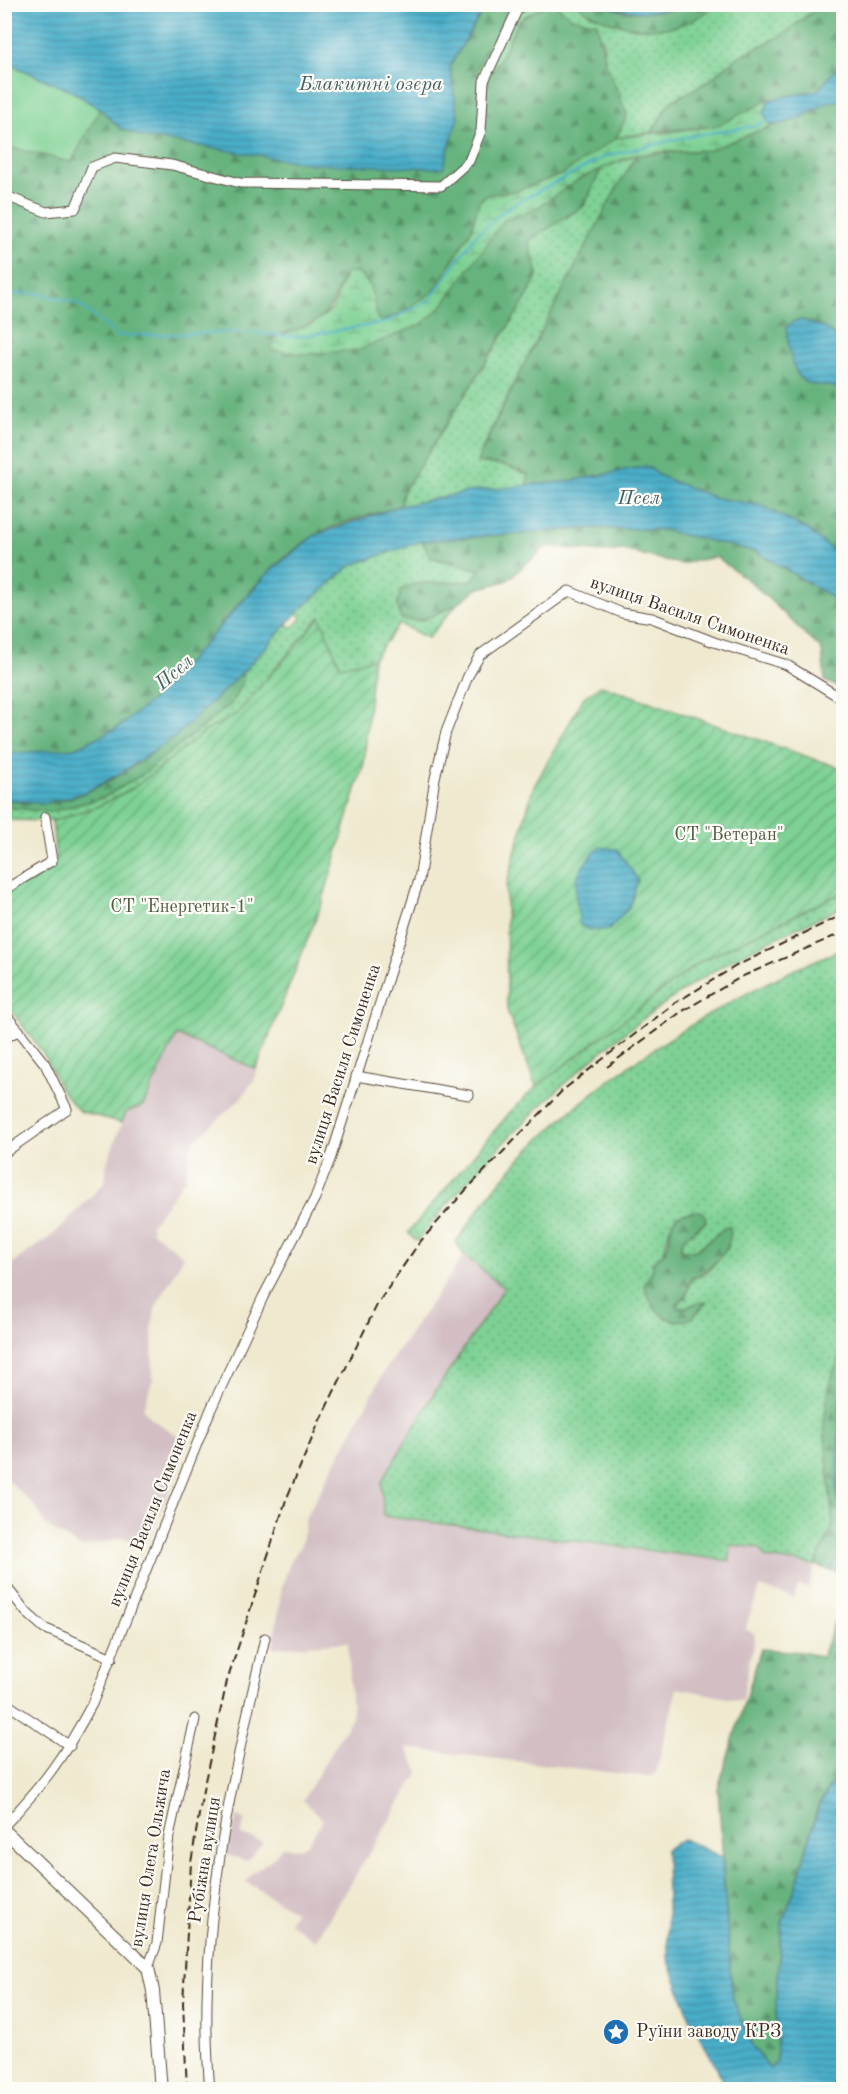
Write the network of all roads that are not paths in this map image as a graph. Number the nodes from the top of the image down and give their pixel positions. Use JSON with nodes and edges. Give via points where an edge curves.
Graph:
{"nodes":[{"id":1,"x":520,"y":4,"type":"edge"},
{"id":2,"x":4,"y":195,"type":"edge"},
{"id":3,"x":843,"y":700,"type":"edge"},
{"id":4,"x":45,"y":817,"type":"dead end"},
{"id":5,"x":4,"y":890,"type":"edge"},
{"id":6,"x":4,"y":1012,"type":"edge"},
{"id":7,"x":19,"y":1030,"type":"junction"},
{"id":8,"x":4,"y":1039,"type":"edge"},
{"id":9,"x":356,"y":1076,"type":"junction"},
{"id":10,"x":469,"y":1095,"type":"dead end"},
{"id":11,"x":4,"y":1153,"type":"edge"},
{"id":12,"x":4,"y":1584,"type":"edge"},
{"id":13,"x":265,"y":1638,"type":"dead end"},
{"id":14,"x":112,"y":1658,"type":"junction"},
{"id":15,"x":4,"y":1702,"type":"edge"},
{"id":16,"x":195,"y":1719,"type":"dead end"},
{"id":17,"x":70,"y":1746,"type":"junction"},
{"id":18,"x":4,"y":1828,"type":"edge"},
{"id":19,"x":148,"y":1968,"type":"junction"},
{"id":20,"x":161,"y":2090,"type":"edge"},
{"id":21,"x":210,"y":2090,"type":"edge"}],
"edges":[{"from":1,"to":2,"type":"street","via":[[484,81],[481,131],[469,161],[441,186],[240,183],[171,165],[115,158],[92,168],[75,209],[46,212]]},
{"from":3,"to":9,"type":"street","name":"вулиця Василя Симоненка","via":[[787,665],[652,618],[622,613],[569,591],[480,655],[446,732],[419,880]]},
{"from":4,"to":5,"type":"street","via":[[52,861]]},
{"from":6,"to":7,"type":"street"},
{"from":7,"to":8,"type":"street"},
{"from":7,"to":11,"type":"street","via":[[45,1064],[66,1108]]},
{"from":9,"to":10,"type":"street"},
{"from":9,"to":14,"type":"street","name":"вулиця Василя Симоненка","via":[[315,1198],[211,1409]]},
{"from":12,"to":14,"type":"street","via":[[44,1628]]},
{"from":13,"to":21,"type":"street","name":"Рубіжна вулиця","via":[[231,1797],[210,1928]]},
{"from":14,"to":17,"type":"street","name":"вулиця Василя Симоненка"},
{"from":15,"to":17,"type":"street"},
{"from":16,"to":19,"type":"street","name":"вулиця Олега Ольжича","via":[[169,1836],[157,1943]]},
{"from":17,"to":18,"type":"street","name":"вулиця Василя Симоненка","via":[[41,1787]]},
{"from":18,"to":19,"type":"main road"},
{"from":19,"to":20,"type":"main road"}]}
